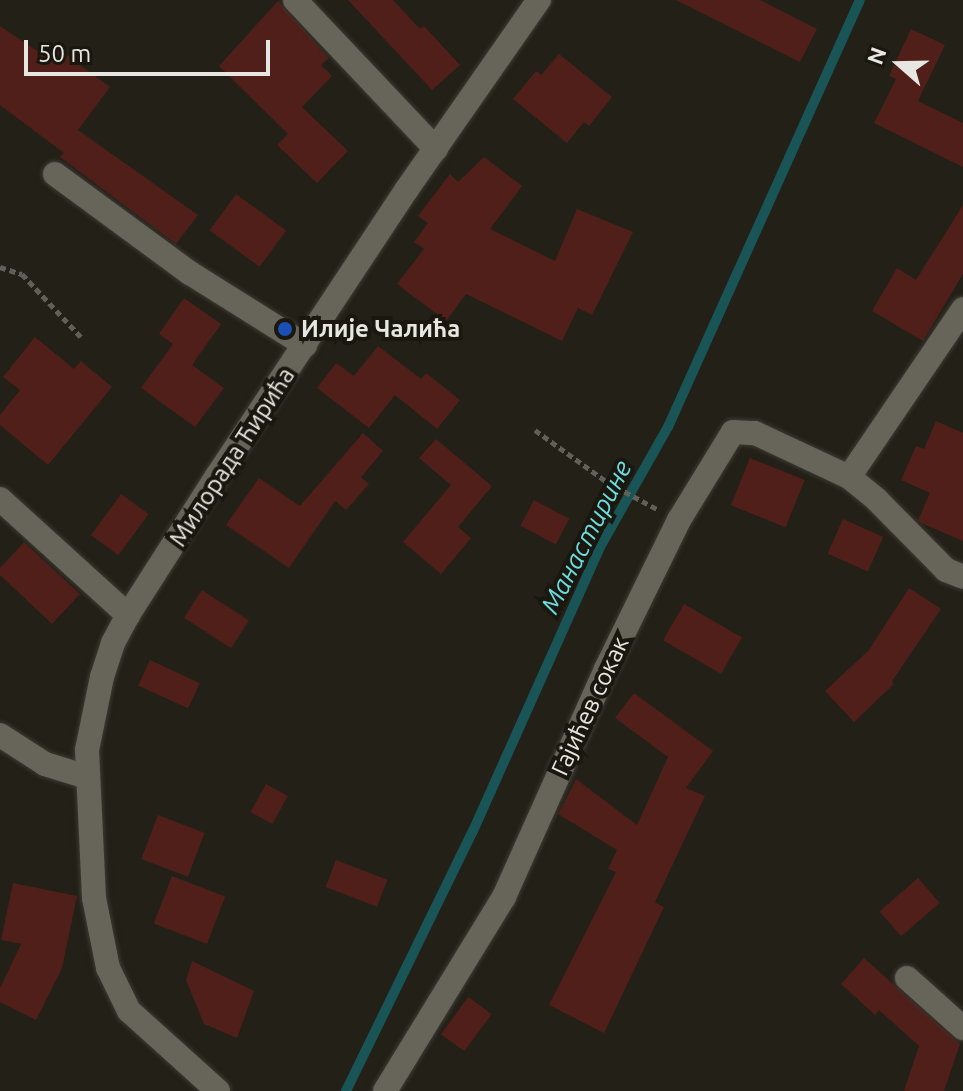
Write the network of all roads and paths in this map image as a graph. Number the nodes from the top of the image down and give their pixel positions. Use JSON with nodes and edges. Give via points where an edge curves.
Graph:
{"nodes":[{"id":1,"x":295,"y":0,"type":"edge"},
{"id":2,"x":539,"y":0,"type":"edge"},
{"id":3,"x":436,"y":149,"type":"junction"},
{"id":4,"x":55,"y":174,"type":"dead end"},
{"id":5,"x":0,"y":267,"type":"edge"},
{"id":6,"x":963,"y":309,"type":"edge"},
{"id":7,"x":81,"y":337,"type":"dead end"},
{"id":8,"x":305,"y":345,"type":"junction"},
{"id":9,"x":535,"y":430,"type":"dead end"},
{"id":10,"x":849,"y":477,"type":"junction"},
{"id":11,"x":0,"y":499,"type":"edge"},
{"id":12,"x":652,"y":507,"type":"dead end"},
{"id":13,"x":963,"y":577,"type":"edge"},
{"id":14,"x":128,"y":615,"type":"junction"},
{"id":15,"x":0,"y":735,"type":"edge"},
{"id":16,"x":87,"y":777,"type":"junction"},
{"id":17,"x":907,"y":978,"type":"dead end"},
{"id":18,"x":963,"y":1028,"type":"edge"},
{"id":19,"x":218,"y":1091,"type":"edge"},
{"id":20,"x":385,"y":1091,"type":"edge"}],
"edges":[{"from":1,"to":3,"type":"street"},
{"from":2,"to":3,"type":"street","name":"Милорада Ћирића"},
{"from":3,"to":8,"type":"street","name":"Милорада Ћирића"},
{"from":4,"to":8,"type":"street","via":[[190,273]]},
{"from":5,"to":7,"type":"path","via":[[22,274]]},
{"from":6,"to":10,"type":"street"},
{"from":8,"to":14,"type":"street","name":"Милорада Ћирића"},
{"from":9,"to":12,"type":"path"},
{"from":10,"to":13,"type":"street","name":"Гајићев сокак","via":[[946,570]]},
{"from":10,"to":20,"type":"street","name":"Гајићев сокак","via":[[755,433],[733,432],[679,520],[504,897]]},
{"from":11,"to":14,"type":"street"},
{"from":14,"to":16,"type":"street","name":"Милорада Ћирића","via":[[113,643],[92,713]]},
{"from":15,"to":16,"type":"street","via":[[45,764]]},
{"from":16,"to":19,"type":"street","name":"Милорада Ћирића","via":[[94,898],[118,994],[129,1011]]},
{"from":17,"to":18,"type":"street"}]}
